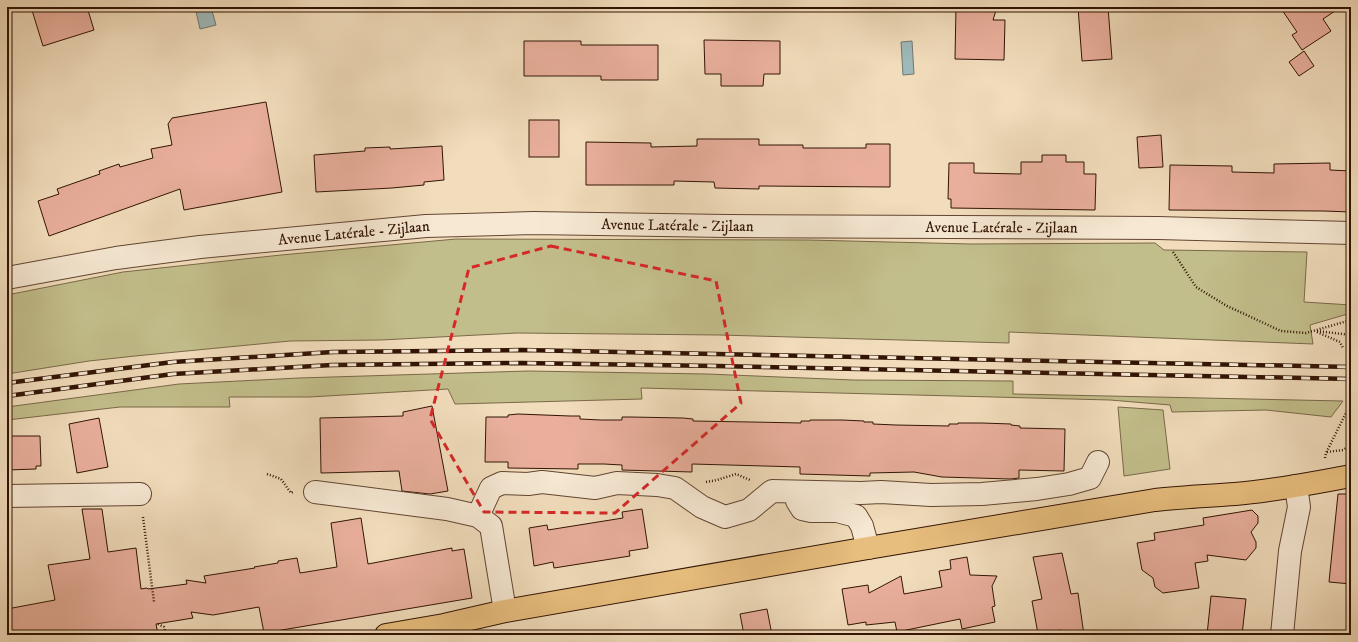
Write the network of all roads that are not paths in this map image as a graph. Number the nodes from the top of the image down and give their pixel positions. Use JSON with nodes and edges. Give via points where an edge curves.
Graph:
{"nodes":[{"id":1,"x":1351,"y":233,"type":"edge"},
{"id":2,"x":7,"y":278,"type":"edge"},
{"id":3,"x":1098,"y":462,"type":"dead end"},
{"id":4,"x":1351,"y":476,"type":"edge"},
{"id":5,"x":1296,"y":486,"type":"junction"},
{"id":6,"x":315,"y":492,"type":"road end"},
{"id":7,"x":140,"y":494,"type":"road end"},
{"id":8,"x":7,"y":496,"type":"edge"},
{"id":9,"x":797,"y":501,"type":"dead end"},
{"id":10,"x":478,"y":516,"type":"junction"},
{"id":11,"x":868,"y":548,"type":"junction"},
{"id":12,"x":505,"y":611,"type":"junction"},
{"id":13,"x":386,"y":635,"type":"edge"},
{"id":14,"x":1282,"y":635,"type":"edge"}],
"edges":[{"from":1,"to":2,"type":"street","name":"Avenue Latérale - Zijlaan","via":[[1158,228],[533,223],[426,226],[200,247],[116,258]]},
{"from":3,"to":10,"type":"street","via":[[1090,478],[1069,484],[990,494],[772,491],[749,510],[726,517],[702,507],[675,488],[657,485],[617,483],[595,488],[542,482],[502,483],[491,488]]},
{"from":4,"to":5,"type":"main road"},
{"from":5,"to":11,"type":"main road","via":[[1155,500]]},
{"from":5,"to":14,"type":"street","via":[[1299,507],[1290,551]]},
{"from":6,"to":10,"type":"street","via":[[446,509]]},
{"from":7,"to":8,"type":"street"},
{"from":9,"to":11,"type":"street","via":[[802,509],[837,511],[856,516],[862,526]]},
{"from":10,"to":12,"type":"street","via":[[491,526]]},
{"from":11,"to":12,"type":"main road"},
{"from":12,"to":13,"type":"main road"}]}
